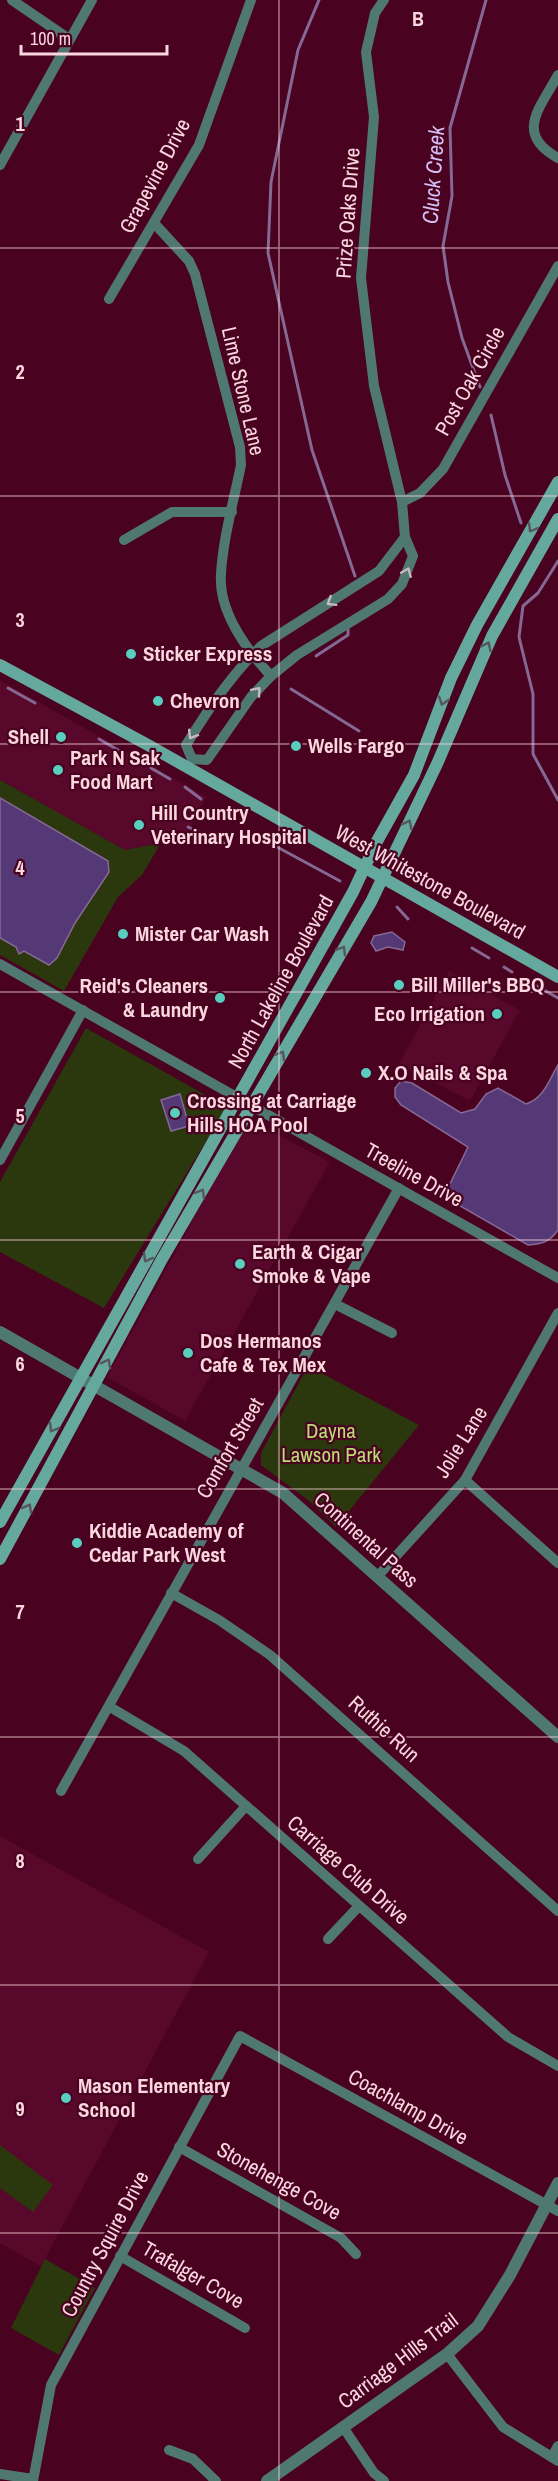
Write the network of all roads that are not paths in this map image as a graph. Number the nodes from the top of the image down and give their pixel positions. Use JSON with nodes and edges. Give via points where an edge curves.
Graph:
{"nodes":[{"id":1,"x":12,"y":0,"type":"edge"},
{"id":2,"x":92,"y":0,"type":"edge"},
{"id":3,"x":251,"y":0,"type":"edge"},
{"id":4,"x":384,"y":0,"type":"edge"},
{"id":5,"x":69,"y":39,"type":"junction"},
{"id":6,"x":558,"y":75,"type":"edge"},
{"id":7,"x":558,"y":158,"type":"edge"},
{"id":8,"x":0,"y":165,"type":"edge"},
{"id":9,"x":154,"y":223,"type":"junction"},
{"id":10,"x":558,"y":266,"type":"edge"},
{"id":11,"x":109,"y":299,"type":"dead end"},
{"id":12,"x":558,"y":482,"type":"edge"},
{"id":13,"x":402,"y":502,"type":"junction"},
{"id":14,"x":232,"y":512,"type":"junction"},
{"id":15,"x":558,"y":519,"type":"edge"},
{"id":16,"x":405,"y":537,"type":"junction"},
{"id":17,"x":124,"y":540,"type":"dead end"},
{"id":18,"x":252,"y":655,"type":"junction"},
{"id":19,"x":0,"y":665,"type":"edge"},
{"id":20,"x":271,"y":675,"type":"junction"},
{"id":21,"x":189,"y":763,"type":"junction"},
{"id":22,"x":365,"y":867,"type":"junction"},
{"id":23,"x":383,"y":877,"type":"junction"},
{"id":24,"x":0,"y":964,"type":"edge"},
{"id":25,"x":558,"y":977,"type":"edge"},
{"id":26,"x":83,"y":1010,"type":"junction"},
{"id":27,"x":238,"y":1097,"type":"junction"},
{"id":28,"x":251,"y":1106,"type":"junction"},
{"id":29,"x":0,"y":1161,"type":"edge"},
{"id":30,"x":399,"y":1188,"type":"junction"},
{"id":31,"x":558,"y":1278,"type":"edge"},
{"id":32,"x":334,"y":1304,"type":"junction"},
{"id":33,"x":558,"y":1313,"type":"edge"},
{"id":34,"x":0,"y":1332,"type":"edge"},
{"id":35,"x":392,"y":1333,"type":"dead end"},
{"id":36,"x":82,"y":1378,"type":"junction"},
{"id":37,"x":95,"y":1386,"type":"junction"},
{"id":38,"x":241,"y":1468,"type":"junction"},
{"id":39,"x":465,"y":1480,"type":"junction"},
{"id":40,"x":0,"y":1522,"type":"edge"},
{"id":41,"x":0,"y":1559,"type":"edge"},
{"id":42,"x":558,"y":1563,"type":"edge"},
{"id":43,"x":378,"y":1577,"type":"junction"},
{"id":44,"x":171,"y":1593,"type":"junction"},
{"id":45,"x":110,"y":1707,"type":"junction"},
{"id":46,"x":558,"y":1737,"type":"edge"},
{"id":47,"x":61,"y":1791,"type":"dead end"},
{"id":48,"x":246,"y":1806,"type":"junction"},
{"id":49,"x":198,"y":1859,"type":"dead end"},
{"id":50,"x":359,"y":1906,"type":"junction"},
{"id":51,"x":558,"y":1911,"type":"edge"},
{"id":52,"x":328,"y":1939,"type":"dead end"},
{"id":53,"x":240,"y":2036,"type":"joint"},
{"id":54,"x":558,"y":2066,"type":"edge"},
{"id":55,"x":179,"y":2147,"type":"junction"},
{"id":56,"x":558,"y":2183,"type":"edge"},
{"id":57,"x":546,"y":2205,"type":"junction"},
{"id":58,"x":558,"y":2211,"type":"edge"},
{"id":59,"x":356,"y":2254,"type":"dead end"},
{"id":60,"x":120,"y":2256,"type":"junction"},
{"id":61,"x":245,"y":2328,"type":"dead end"},
{"id":62,"x":447,"y":2354,"type":"junction"},
{"id":63,"x":343,"y":2427,"type":"junction"},
{"id":64,"x":558,"y":2446,"type":"edge"},
{"id":65,"x":169,"y":2450,"type":"dead end"},
{"id":66,"x":555,"y":2459,"type":"edge"},
{"id":67,"x":0,"y":2474,"type":"edge"},
{"id":68,"x":33,"y":2480,"type":"edge"},
{"id":69,"x":216,"y":2481,"type":"edge"},
{"id":70,"x":267,"y":2481,"type":"edge"},
{"id":71,"x":384,"y":2481,"type":"edge"}],
"edges":[{"from":1,"to":5,"type":"street"},
{"from":2,"to":5,"type":"street"},
{"from":3,"to":9,"type":"street","name":"Grapevine Drive","via":[[199,145]]},
{"from":4,"to":13,"type":"street","name":"Prize Oaks Drive","via":[[375,13],[366,52],[374,117],[361,278],[375,386]]},
{"from":5,"to":8,"type":"street"},
{"from":6,"to":7,"type":"street","via":[[533,119],[537,143]]},
{"from":9,"to":11,"type":"street","name":"Grapevine Drive"},
{"from":9,"to":14,"type":"street","name":"Lime Stone Lane","via":[[189,261],[195,274],[240,447],[241,465]]},
{"from":10,"to":13,"type":"street","name":"Post Oak Circle","via":[[443,469],[420,494]]},
{"from":12,"to":22,"type":"main road","name":"North Lakeline Boulevard","one_way":true,"via":[[477,625],[451,678],[414,775]]},
{"from":13,"to":16,"type":"street","name":"Prize Oaks Drive"},
{"from":14,"to":17,"type":"street","via":[[172,513]]},
{"from":14,"to":18,"type":"street","name":"Lime Stone Lane","via":[[220,576],[225,603]]},
{"from":23,"to":15,"type":"main road","name":"North Lakeline Boulevard","one_way":true,"via":[[492,636]]},
{"from":16,"to":18,"type":"street","one_way":true,"via":[[379,571]]},
{"from":20,"to":16,"type":"street","name":"Prize Oaks Drive","one_way":true,"via":[[396,591],[413,556]]},
{"from":18,"to":20,"type":"street","name":"Lime Stone Lane"},
{"from":18,"to":21,"type":"street","one_way":true,"via":[[208,709],[186,745]]},
{"from":19,"to":21,"type":"main road","name":"West Whitestone Boulevard"},
{"from":21,"to":20,"type":"street","name":"Prize Oaks Drive","one_way":true,"via":[[207,760]]},
{"from":21,"to":22,"type":"main road","name":"West Whitestone Boulevard"},
{"from":22,"to":23,"type":"main road","name":"West Whitestone Boulevard"},
{"from":22,"to":27,"type":"main road","name":"North Lakeline Boulevard"},
{"from":23,"to":25,"type":"main road","name":"West Whitestone Boulevard"},
{"from":28,"to":23,"type":"main road","name":"North Lakeline Boulevard","one_way":true},
{"from":24,"to":26,"type":"street","name":"Treeline Drive"},
{"from":26,"to":27,"type":"street","name":"Treeline Drive"},
{"from":26,"to":29,"type":"street"},
{"from":27,"to":28,"type":"street","name":"Treeline Drive"},
{"from":27,"to":36,"type":"main road","name":"North Lakeline Boulevard","one_way":true},
{"from":28,"to":30,"type":"street","name":"Treeline Drive"},
{"from":37,"to":28,"type":"main road","name":"North Lakeline Boulevard","one_way":true},
{"from":30,"to":31,"type":"street","name":"Treeline Drive"},
{"from":30,"to":32,"type":"street","name":"Comfort Street"},
{"from":32,"to":35,"type":"street"},
{"from":32,"to":38,"type":"street","name":"Comfort Street"},
{"from":33,"to":39,"type":"street","name":"Jolie Lane"},
{"from":34,"to":36,"type":"street","name":"Continental Pass"},
{"from":36,"to":37,"type":"street","name":"Continental Pass"},
{"from":36,"to":40,"type":"main road","name":"North Lakeline Boulevard","one_way":true},
{"from":37,"to":38,"type":"street","name":"Continental Pass"},
{"from":41,"to":37,"type":"main road","name":"North Lakeline Boulevard","one_way":true},
{"from":38,"to":43,"type":"street","name":"Continental Pass","via":[[283,1493]]},
{"from":38,"to":44,"type":"street","name":"Comfort Street"},
{"from":39,"to":42,"type":"street"},
{"from":39,"to":43,"type":"street","name":"Jolie Lane"},
{"from":43,"to":46,"type":"street","name":"Continental Pass"},
{"from":44,"to":45,"type":"street","name":"Comfort Street"},
{"from":44,"to":51,"type":"street","name":"Ruthie Run","via":[[270,1655]]},
{"from":45,"to":47,"type":"street","name":"Comfort Street"},
{"from":45,"to":48,"type":"street","name":"Carriage Club Drive","via":[[184,1751]]},
{"from":48,"to":49,"type":"street"},
{"from":48,"to":50,"type":"street","name":"Carriage Club Drive"},
{"from":50,"to":52,"type":"street"},
{"from":50,"to":54,"type":"street","name":"Carriage Club Drive","via":[[508,2037]]},
{"from":53,"to":55,"type":"street","name":"Country Squire Drive"},
{"from":53,"to":57,"type":"street","name":"Coachlamp Drive"},
{"from":55,"to":59,"type":"street","name":"Stonehenge Cove","via":[[341,2238]]},
{"from":55,"to":60,"type":"street","name":"Country Squire Drive"},
{"from":56,"to":57,"type":"street","name":"Carriage Hills Trail"},
{"from":57,"to":58,"type":"street","name":"Coachlamp Drive"},
{"from":57,"to":62,"type":"street","name":"Carriage Hills Trail","via":[[478,2326]]},
{"from":60,"to":61,"type":"street","name":"Trafalger Cove"},
{"from":60,"to":68,"type":"street","name":"Country Squire Drive","via":[[51,2385]]},
{"from":62,"to":63,"type":"street","name":"Carriage Hills Trail"},
{"from":62,"to":66,"type":"street","via":[[503,2427]]},
{"from":63,"to":70,"type":"street","name":"Carriage Hills Trail"},
{"from":63,"to":71,"type":"street","via":[[374,2473]]},
{"from":64,"to":66,"type":"street"},
{"from":65,"to":69,"type":"street","via":[[193,2459]]},
{"from":67,"to":68,"type":"street"}]}
